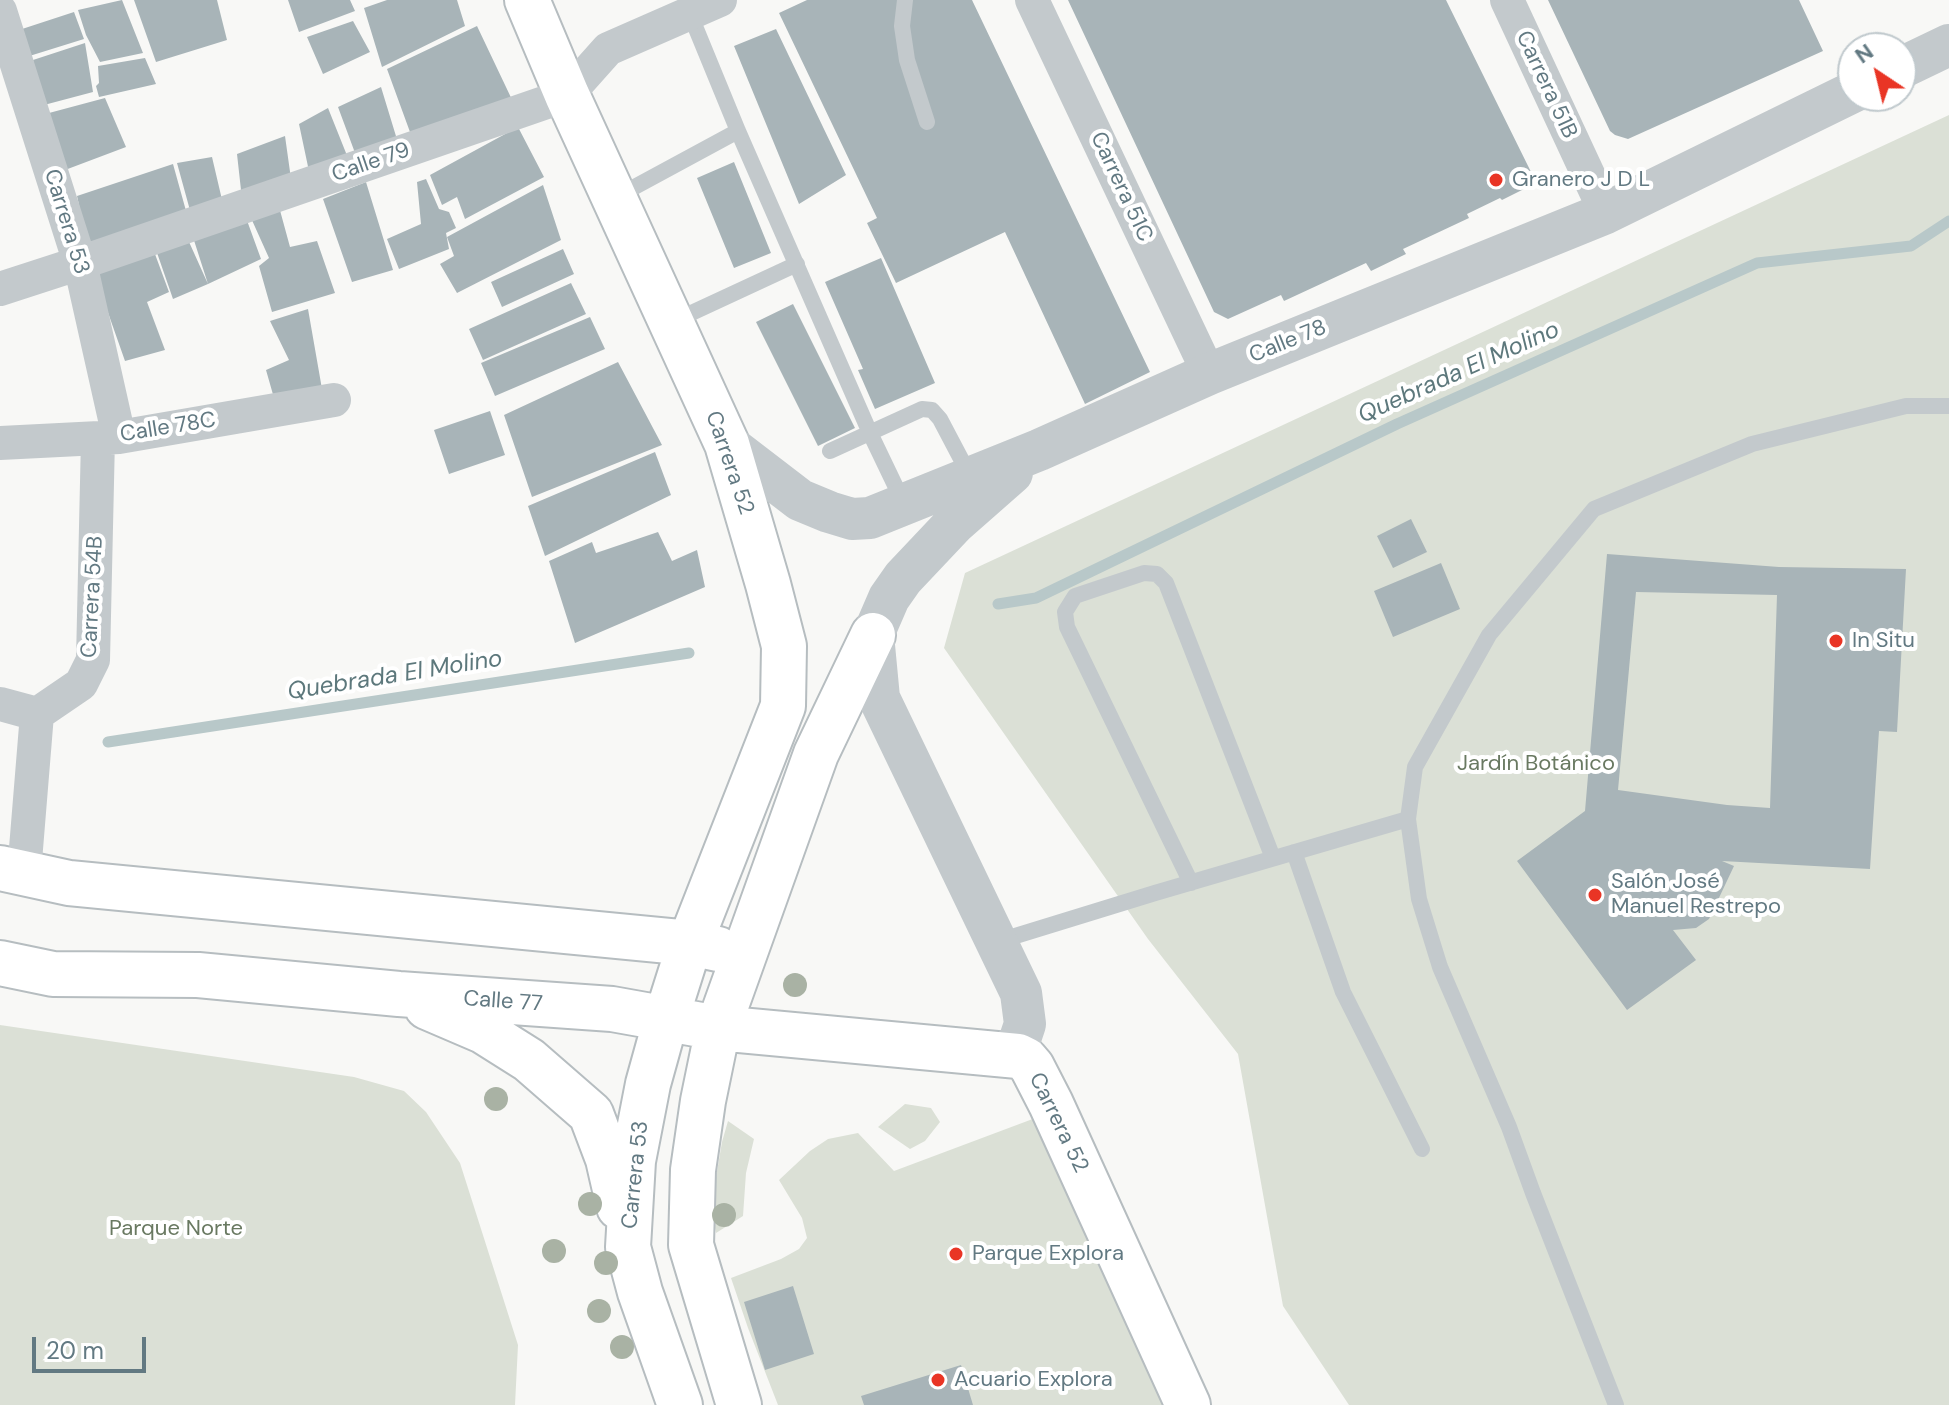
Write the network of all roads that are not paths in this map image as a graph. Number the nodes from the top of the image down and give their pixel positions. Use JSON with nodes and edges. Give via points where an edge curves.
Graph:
{"nodes":[{"id":1,"x":527,"y":0,"type":"edge"},
{"id":2,"x":905,"y":0,"type":"edge"},
{"id":3,"x":1032,"y":0,"type":"edge"},
{"id":4,"x":1507,"y":0,"type":"edge"},
{"id":5,"x":705,"y":7,"type":"edge"},
{"id":6,"x":0,"y":11,"type":"edge"},
{"id":7,"x":1949,"y":45,"type":"edge"},
{"id":8,"x":1917,"y":60,"type":"edge"},
{"id":9,"x":567,"y":95,"type":"junction"},
{"id":10,"x":1837,"y":100,"type":"edge"},
{"id":11,"x":927,"y":122,"type":"dead end"},
{"id":12,"x":738,"y":131,"type":"junction"},
{"id":13,"x":614,"y":198,"type":"junction"},
{"id":14,"x":1606,"y":213,"type":"junction"},
{"id":15,"x":80,"y":263,"type":"junction"},
{"id":16,"x":797,"y":264,"type":"junction"},
{"id":17,"x":0,"y":289,"type":"edge"},
{"id":18,"x":671,"y":323,"type":"junction"},
{"id":19,"x":1209,"y":374,"type":"junction"},
{"id":20,"x":334,"y":400,"type":"dead end"},
{"id":21,"x":1949,"y":406,"type":"edge"},
{"id":22,"x":870,"y":433,"type":"junction"},
{"id":23,"x":108,"y":438,"type":"junction"},
{"id":24,"x":0,"y":443,"type":"edge"},
{"id":25,"x":727,"y":444,"type":"junction"},
{"id":26,"x":1039,"y":450,"type":"junction"},
{"id":27,"x":830,"y":451,"type":"dead end"},
{"id":28,"x":971,"y":478,"type":"junction"},
{"id":29,"x":904,"y":506,"type":"junction"},
{"id":30,"x":873,"y":635,"type":"junction"},
{"id":31,"x":0,"y":704,"type":"edge"},
{"id":32,"x":37,"y":714,"type":"junction"},
{"id":33,"x":1408,"y":819,"type":"junction"},
{"id":34,"x":1294,"y":852,"type":"junction"},
{"id":35,"x":1273,"y":858,"type":"junction"},
{"id":36,"x":12,"y":871,"type":"edge"},
{"id":37,"x":1191,"y":883,"type":"junction"},
{"id":38,"x":997,"y":942,"type":"junction"},
{"id":39,"x":690,"y":943,"type":"junction"},
{"id":40,"x":744,"y":953,"type":"junction"},
{"id":41,"x":0,"y":963,"type":"edge"},
{"id":42,"x":399,"y":994,"type":"junction"},
{"id":43,"x":666,"y":1019,"type":"junction"},
{"id":44,"x":718,"y":1028,"type":"junction"},
{"id":45,"x":1006,"y":1054,"type":"junction"},
{"id":46,"x":1422,"y":1149,"type":"dead end"},
{"id":47,"x":628,"y":1247,"type":"junction"},
{"id":48,"x":680,"y":1405,"type":"edge"},
{"id":49,"x":739,"y":1405,"type":"edge"},
{"id":50,"x":1188,"y":1405,"type":"edge"},
{"id":51,"x":1616,"y":1405,"type":"edge"}],
"edges":[{"from":1,"to":9,"type":"main road","name":"Carrera 52"},
{"from":2,"to":11,"type":"lane","via":[[907,60]]},
{"from":3,"to":19,"type":"street","name":"Carrera 51C"},
{"from":4,"to":14,"type":"street","name":"Carrera 51B"},
{"from":5,"to":9,"type":"street","name":"Calle 79","via":[[608,49]]},
{"from":5,"to":12,"type":"lane"},
{"from":6,"to":15,"type":"street","name":"Carrera 53"},
{"from":7,"to":8,"type":"street"},
{"from":9,"to":13,"type":"main road","name":"Carrera 52"},
{"from":9,"to":15,"type":"street","name":"Calle 79"},
{"from":10,"to":14,"type":"street","name":"Calle 78"},
{"from":12,"to":13,"type":"lane"},
{"from":12,"to":16,"type":"lane"},
{"from":13,"to":18,"type":"main road","name":"Carrera 52"},
{"from":14,"to":19,"type":"street","name":"Calle 78"},
{"from":15,"to":17,"type":"street","name":"Calle 79"},
{"from":15,"to":23,"type":"street","name":"Carrera 53"},
{"from":16,"to":18,"type":"lane"},
{"from":16,"to":22,"type":"lane"},
{"from":18,"to":25,"type":"main road","name":"Carrera 52"},
{"from":19,"to":26,"type":"street","name":"Calle 78"},
{"from":20,"to":23,"type":"street","name":"Calle 78C"},
{"from":21,"to":33,"type":"lane","via":[[1906,406],[1752,444],[1594,509],[1489,635],[1415,767]]},
{"from":22,"to":27,"type":"lane"},
{"from":22,"to":28,"type":"lane","via":[[922,409],[932,410]]},
{"from":22,"to":29,"type":"lane"},
{"from":23,"to":24,"type":"street","name":"Calle 78C"},
{"from":23,"to":32,"type":"street","name":"Carrera 54B","via":[[93,660],[81,684]]},
{"from":25,"to":29,"type":"street","name":"Calle 78","via":[[800,500],[829,512],[870,518]]},
{"from":25,"to":39,"type":"main road","name":"Carrera 52","via":[[784,646],[783,706]]},
{"from":26,"to":28,"type":"street","name":"Calle 78"},
{"from":26,"to":30,"type":"street","name":"Carrera 52","via":[[954,524],[903,578]]},
{"from":28,"to":29,"type":"street","name":"Calle 78"},
{"from":30,"to":38,"type":"street","name":"Carrera 52","via":[[879,698]]},
{"from":30,"to":40,"type":"main road","name":"Carrera 52","via":[[816,754]]},
{"from":31,"to":32,"type":"street"},
{"from":32,"to":36,"type":"street"},
{"from":33,"to":34,"type":"lane"},
{"from":33,"to":51,"type":"lane","via":[[1419,899],[1440,967],[1509,1127]]},
{"from":34,"to":35,"type":"lane"},
{"from":34,"to":46,"type":"lane","via":[[1343,992]]},
{"from":35,"to":37,"type":"lane"},
{"from":35,"to":37,"type":"lane","via":[[1166,583],[1157,574],[1144,573],[1075,596],[1065,612],[1067,627]]},
{"from":36,"to":39,"type":"main road","via":[[69,883]]},
{"from":37,"to":38,"type":"lane"},
{"from":38,"to":45,"type":"street","name":"Carrera 52","via":[[1021,993],[1025,1024],[1019,1042]]},
{"from":39,"to":40,"type":"main road"},
{"from":39,"to":43,"type":"main road","name":"Carrera 53"},
{"from":40,"to":44,"type":"main road","name":"Carrera 52"},
{"from":41,"to":42,"type":"main road","name":"Calle 77","via":[[53,974],[198,975]]},
{"from":42,"to":43,"type":"main road","name":"Calle 77","via":[[612,1009]]},
{"from":42,"to":47,"type":"main road","via":[[483,1031],[529,1060],[591,1114],[608,1159]]},
{"from":43,"to":44,"type":"main road","name":"Calle 77"},
{"from":43,"to":47,"type":"main road","name":"Carrera 53","via":[[633,1161]]},
{"from":44,"to":45,"type":"main road","name":"Calle 77"},
{"from":44,"to":49,"type":"main road","via":[[693,1170],[691,1245]]},
{"from":45,"to":50,"type":"main road","name":"Carrera 52","via":[[1032,1067]]},
{"from":47,"to":48,"type":"main road","name":"Carrera 53"}]}
